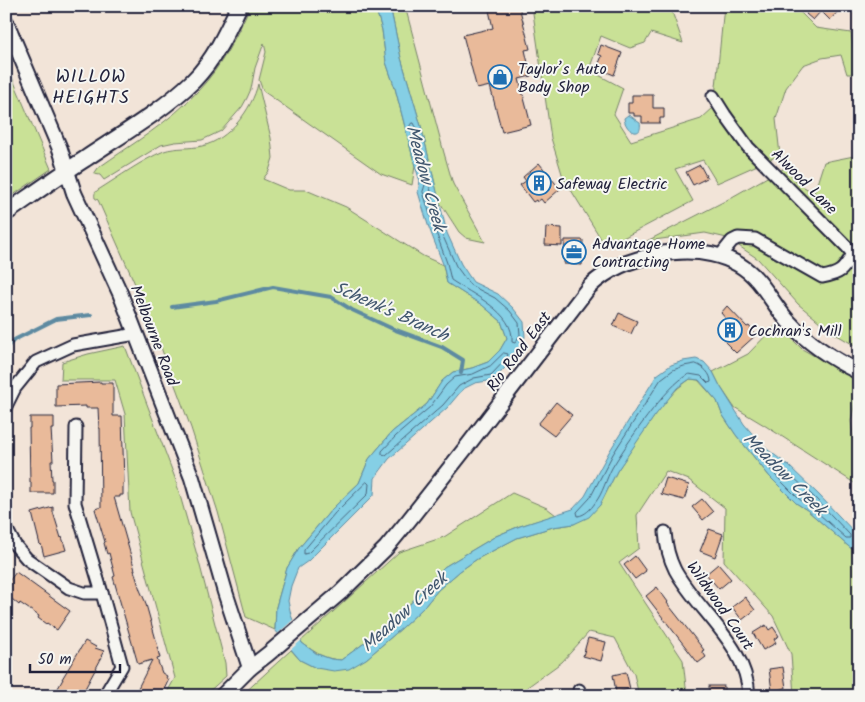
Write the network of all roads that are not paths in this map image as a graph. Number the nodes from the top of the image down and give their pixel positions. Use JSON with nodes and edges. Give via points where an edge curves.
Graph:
{"nodes":[{"id":1,"x":239,"y":6,"type":"edge"},
{"id":2,"x":6,"y":22,"type":"edge"},
{"id":3,"x":713,"y":96,"type":"dead end"},
{"id":4,"x":67,"y":171,"type":"junction"},
{"id":5,"x":6,"y":213,"type":"edge"},
{"id":6,"x":720,"y":256,"type":"junction"},
{"id":7,"x":136,"y":334,"type":"junction"},
{"id":8,"x":859,"y":372,"type":"edge"},
{"id":9,"x":6,"y":406,"type":"edge"},
{"id":10,"x":76,"y":427,"type":"dead end"},
{"id":11,"x":6,"y":528,"type":"edge"},
{"id":12,"x":665,"y":532,"type":"dead end"},
{"id":13,"x":102,"y":593,"type":"junction"},
{"id":14,"x":250,"y":668,"type":"junction"},
{"id":15,"x":104,"y":696,"type":"edge"},
{"id":16,"x":222,"y":696,"type":"edge"},
{"id":17,"x":749,"y":696,"type":"edge"}],
"edges":[{"from":1,"to":4,"type":"main road","via":[[212,57],[194,80],[147,119]]},
{"from":2,"to":4,"type":"street","name":"Melbourne Road"},
{"from":3,"to":6,"type":"street","name":"Alwood Lane","via":[[748,147],[853,254],[841,272],[822,277],[754,239],[732,241]]},
{"from":4,"to":5,"type":"main road"},
{"from":4,"to":7,"type":"street","name":"Melbourne Road"},
{"from":6,"to":8,"type":"street","name":"Rio Road East","via":[[740,265],[757,280],[787,320],[806,338]]},
{"from":6,"to":14,"type":"street","name":"Rio Road East","via":[[704,252],[664,253],[626,263],[600,276],[386,548],[341,592]]},
{"from":7,"to":9,"type":"street","via":[[73,345],[36,362],[15,388]]},
{"from":7,"to":14,"type":"street","name":"Melbourne Road","via":[[192,478]]},
{"from":10,"to":13,"type":"street","via":[[75,503]]},
{"from":11,"to":13,"type":"street","via":[[27,559],[69,588],[84,593]]},
{"from":12,"to":17,"type":"street","name":"Wildwood Court","via":[[675,570],[737,654]]},
{"from":13,"to":15,"type":"street","via":[[122,666]]},
{"from":14,"to":16,"type":"street","name":"Rio Road East"}]}
